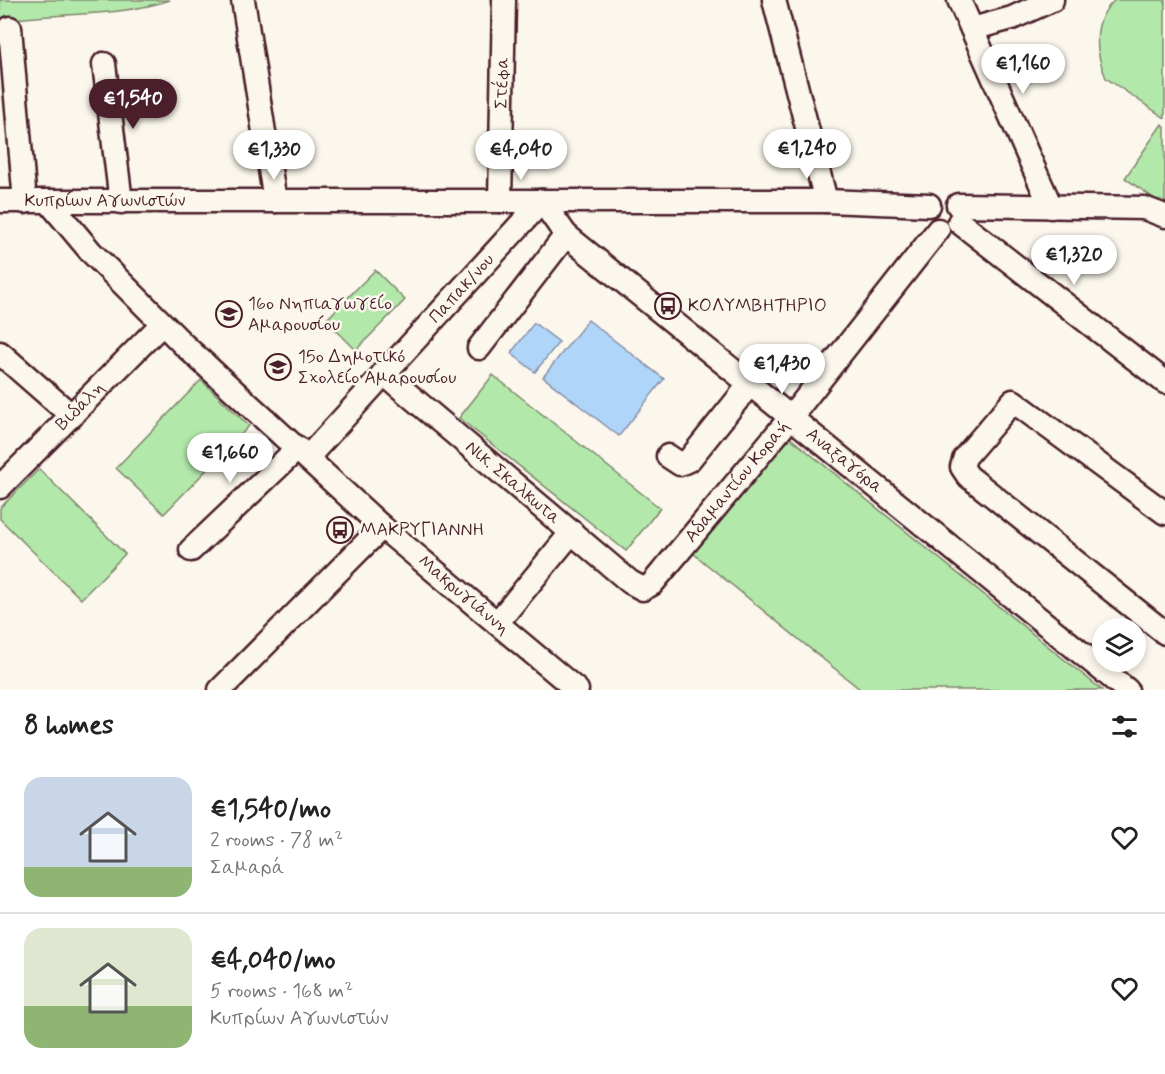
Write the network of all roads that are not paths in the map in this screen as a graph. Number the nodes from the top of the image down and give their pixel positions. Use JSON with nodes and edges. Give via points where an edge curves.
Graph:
{"nodes":[{"id":1,"x":243,"y":0,"type":"edge"},
{"id":2,"x":504,"y":0,"type":"edge"},
{"id":3,"x":774,"y":0,"type":"edge"},
{"id":4,"x":959,"y":0,"type":"edge"},
{"id":5,"x":1052,"y":0,"type":"edge"},
{"id":6,"x":10,"y":27,"type":"dead end"},
{"id":7,"x":972,"y":29,"type":"junction"},
{"id":8,"x":104,"y":64,"type":"dead end"},
{"id":9,"x":0,"y":201,"type":"edge"},
{"id":10,"x":274,"y":201,"type":"junction"},
{"id":11,"x":500,"y":201,"type":"junction"},
{"id":12,"x":542,"y":201,"type":"junction"},
{"id":13,"x":826,"y":201,"type":"junction"},
{"id":14,"x":25,"y":202,"type":"junction"},
{"id":15,"x":49,"y":202,"type":"junction"},
{"id":16,"x":121,"y":202,"type":"junction"},
{"id":17,"x":1051,"y":207,"type":"junction"},
{"id":18,"x":1165,"y":216,"type":"edge"},
{"id":19,"x":952,"y":219,"type":"junction"},
{"id":20,"x":566,"y":235,"type":"junction"},
{"id":21,"x":162,"y":324,"type":"junction"},
{"id":22,"x":478,"y":348,"type":"dead end"},
{"id":23,"x":0,"y":353,"type":"edge"},
{"id":24,"x":383,"y":373,"type":"junction"},
{"id":25,"x":1165,"y":382,"type":"edge"},
{"id":26,"x":750,"y":384,"type":"junction"},
{"id":27,"x":72,"y":416,"type":"junction"},
{"id":28,"x":791,"y":417,"type":"junction"},
{"id":29,"x":303,"y":452,"type":"junction"},
{"id":30,"x":668,"y":456,"type":"dead end"},
{"id":31,"x":0,"y":488,"type":"edge"},
{"id":32,"x":1165,"y":513,"type":"edge"},
{"id":33,"x":382,"y":527,"type":"junction"},
{"id":34,"x":572,"y":532,"type":"junction"},
{"id":35,"x":191,"y":550,"type":"dead end"},
{"id":36,"x":643,"y":589,"type":"joint"},
{"id":37,"x":497,"y":623,"type":"junction"},
{"id":38,"x":1165,"y":633,"type":"edge"},
{"id":39,"x":220,"y":690,"type":"edge"},
{"id":40,"x":577,"y":690,"type":"edge"},
{"id":41,"x":1127,"y":690,"type":"edge"}],
"edges":[{"from":1,"to":10,"type":"street"},
{"from":2,"to":11,"type":"street","name":"Στέφα"},
{"from":3,"to":13,"type":"street"},
{"from":4,"to":7,"type":"street"},
{"from":5,"to":7,"type":"street","via":[[1012,18]]},
{"from":6,"to":14,"type":"street"},
{"from":7,"to":17,"type":"street"},
{"from":8,"to":16,"type":"street"},
{"from":9,"to":14,"type":"street","name":"Κυπρίων Αγωνιστών"},
{"from":10,"to":11,"type":"street","name":"Κυπρίων Αγωνιστών"},
{"from":10,"to":16,"type":"street","name":"Κυπρίων Αγωνιστών"},
{"from":11,"to":12,"type":"street","name":"Κυπρίων Αγωνιστών"},
{"from":12,"to":13,"type":"street","name":"Κυπρίων Αγωνιστών"},
{"from":12,"to":20,"type":"street","name":"Αναξαγόρα"},
{"from":12,"to":24,"type":"street","name":"Παπακ/νου"},
{"from":13,"to":19,"type":"street","name":"Κυπρίων Αγωνιστών","via":[[929,205],[944,197]]},
{"from":14,"to":15,"type":"street","name":"Κυπρίων Αγωνιστών"},
{"from":15,"to":16,"type":"street","name":"Κυπρίων Αγωνιστών"},
{"from":15,"to":21,"type":"street","name":"Μακρυγιάννη","via":[[91,252]]},
{"from":17,"to":18,"type":"street","name":"Κυπρίων Αγωνιστών","via":[[1143,208]]},
{"from":17,"to":19,"type":"street","name":"Κυπρίων Αγωνιστών"},
{"from":19,"to":25,"type":"street"},
{"from":19,"to":28,"type":"street","name":"Αδαμαντίου Κοραή"},
{"from":20,"to":22,"type":"street"},
{"from":20,"to":26,"type":"street","name":"Αναξαγόρα"},
{"from":21,"to":27,"type":"street","name":"Βιδάλη"},
{"from":21,"to":29,"type":"street","name":"Μακρυγιάννη"},
{"from":23,"to":27,"type":"street"},
{"from":24,"to":29,"type":"street","name":"Παπακ/νου"},
{"from":24,"to":34,"type":"street","name":"Νικ. Σκαλκωτα"},
{"from":26,"to":28,"type":"street","name":"Αναξαγόρα"},
{"from":26,"to":30,"type":"street","via":[[689,460],[680,464]]},
{"from":27,"to":31,"type":"street","name":"Βιδάλη"},
{"from":28,"to":36,"type":"street","name":"Αδαμαντίου Κοραή","via":[[652,584]]},
{"from":28,"to":41,"type":"street","name":"Αναξαγόρα"},
{"from":29,"to":33,"type":"street","name":"Μακρυγιάννη"},
{"from":29,"to":35,"type":"street"},
{"from":32,"to":38,"type":"street","via":[[1013,401],[965,457],[962,467],[968,476]]},
{"from":33,"to":37,"type":"street","name":"Μακρυγιάννη"},
{"from":33,"to":39,"type":"street"},
{"from":34,"to":36,"type":"street","name":"Νικ. Σκαλκωτα"},
{"from":34,"to":37,"type":"street"},
{"from":37,"to":40,"type":"street","name":"Μακρυγιάννη"}]}
